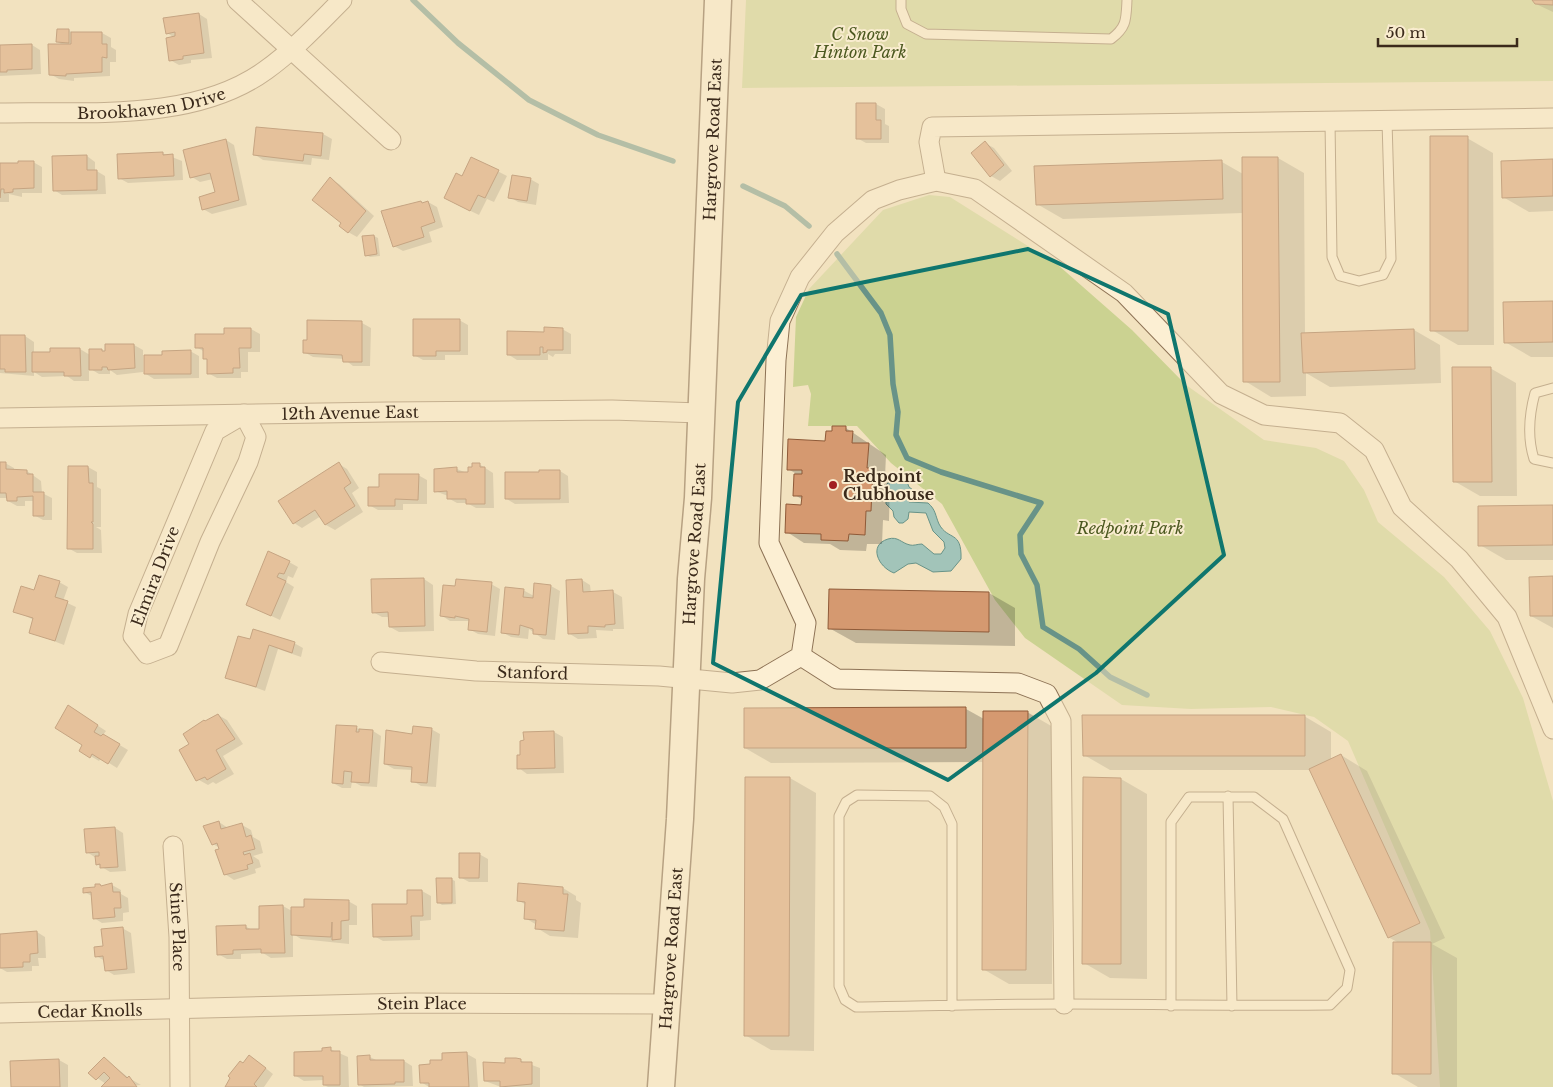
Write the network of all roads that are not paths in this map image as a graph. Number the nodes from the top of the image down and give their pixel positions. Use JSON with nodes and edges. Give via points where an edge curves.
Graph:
{"nodes":[{"id":1,"x":237,"y":0,"type":"edge"},
{"id":2,"x":342,"y":0,"type":"edge"},
{"id":3,"x":718,"y":0,"type":"edge"},
{"id":4,"x":901,"y":0,"type":"edge"},
{"id":5,"x":1127,"y":0,"type":"edge"},
{"id":6,"x":290,"y":50,"type":"junction"},
{"id":7,"x":0,"y":113,"type":"edge"},
{"id":8,"x":1553,"y":118,"type":"edge"},
{"id":9,"x":1387,"y":121,"type":"junction"},
{"id":10,"x":1330,"y":122,"type":"junction"},
{"id":11,"x":391,"y":140,"type":"dead end"},
{"id":12,"x":936,"y":181,"type":"junction"},
{"id":13,"x":1553,"y":388,"type":"edge"},
{"id":14,"x":700,"y":413,"type":"junction"},
{"id":15,"x":244,"y":414,"type":"junction"},
{"id":16,"x":0,"y":418,"type":"edge"},
{"id":17,"x":1553,"y":463,"type":"edge"},
{"id":18,"x":801,"y":656,"type":"junction"},
{"id":19,"x":381,"y":662,"type":"dead end"},
{"id":20,"x":686,"y":678,"type":"junction"},
{"id":21,"x":1553,"y":729,"type":"edge"},
{"id":22,"x":1228,"y":796,"type":"junction"},
{"id":23,"x":173,"y":846,"type":"dead end"},
{"id":24,"x":666,"y":1004,"type":"junction"},
{"id":25,"x":1064,"y":1004,"type":"junction"},
{"id":26,"x":952,"y":1006,"type":"junction"},
{"id":27,"x":1171,"y":1006,"type":"junction"},
{"id":28,"x":1232,"y":1006,"type":"junction"},
{"id":29,"x":179,"y":1009,"type":"junction"},
{"id":30,"x":0,"y":1013,"type":"edge"},
{"id":31,"x":180,"y":1087,"type":"edge"},
{"id":32,"x":661,"y":1087,"type":"edge"}],
"edges":[{"from":1,"to":6,"type":"street"},
{"from":2,"to":6,"type":"street","name":"Brookhaven Drive"},
{"from":3,"to":14,"type":"main road","name":"Hargrove Road East"},
{"from":4,"to":5,"type":"lane","via":[[907,24],[926,34],[1111,39],[1122,31]]},
{"from":6,"to":7,"type":"street","name":"Brookhaven Drive","via":[[265,71],[225,92],[160,110]]},
{"from":6,"to":11,"type":"street"},
{"from":8,"to":9,"type":"street"},
{"from":9,"to":10,"type":"street"},
{"from":9,"to":10,"type":"lane","via":[[1391,259],[1383,275],[1359,282],[1340,276],[1332,258]]},
{"from":10,"to":12,"type":"street","via":[[932,127],[929,142]]},
{"from":12,"to":18,"type":"street","via":[[873,200],[835,232],[800,277],[780,320],[769,543],[806,624]]},
{"from":12,"to":21,"type":"street","via":[[975,189],[1124,293],[1221,394],[1264,415],[1340,422],[1374,450],[1402,508],[1459,559],[1507,617]]},
{"from":13,"to":17,"type":"lane","via":[[1535,393],[1529,444],[1534,459]]},
{"from":14,"to":15,"type":"street","name":"12th Avenue East","via":[[602,410]]},
{"from":14,"to":20,"type":"main road","name":"Hargrove Road East"},
{"from":15,"to":15,"type":"street","name":"Elmira Drive","via":[[215,431],[138,614],[133,636],[147,654],[168,646],[210,542],[248,462],[256,437]]},
{"from":15,"to":16,"type":"street","name":"12th Avenue East"},
{"from":18,"to":20,"type":"street","name":"Stanford","via":[[760,680],[732,683]]},
{"from":18,"to":25,"type":"street","via":[[837,679],[1018,682],[1047,694],[1061,721]]},
{"from":19,"to":20,"type":"street","name":"Stanford","via":[[476,671]]},
{"from":20,"to":24,"type":"main road","name":"Hargrove Road East"},
{"from":22,"to":27,"type":"lane","via":[[1188,797],[1172,822]]},
{"from":22,"to":28,"type":"lane"},
{"from":22,"to":28,"type":"lane","via":[[1254,797],[1283,819],[1350,970],[1347,988],[1330,1005]]},
{"from":23,"to":29,"type":"street","name":"Stine Place"},
{"from":24,"to":29,"type":"street","name":"Stein Place","via":[[512,1002]]},
{"from":24,"to":32,"type":"main road","name":"Hargrove Road East"},
{"from":25,"to":26,"type":"lane"},
{"from":25,"to":27,"type":"lane"},
{"from":26,"to":26,"type":"lane","via":[[856,1006],[845,1000],[839,986],[839,816],[846,802],[858,795],[930,796],[944,807],[952,824]]},
{"from":27,"to":28,"type":"lane"},
{"from":29,"to":30,"type":"street","name":"Cedar Knolls"},
{"from":29,"to":31,"type":"street","name":"Stine Place"}]}
